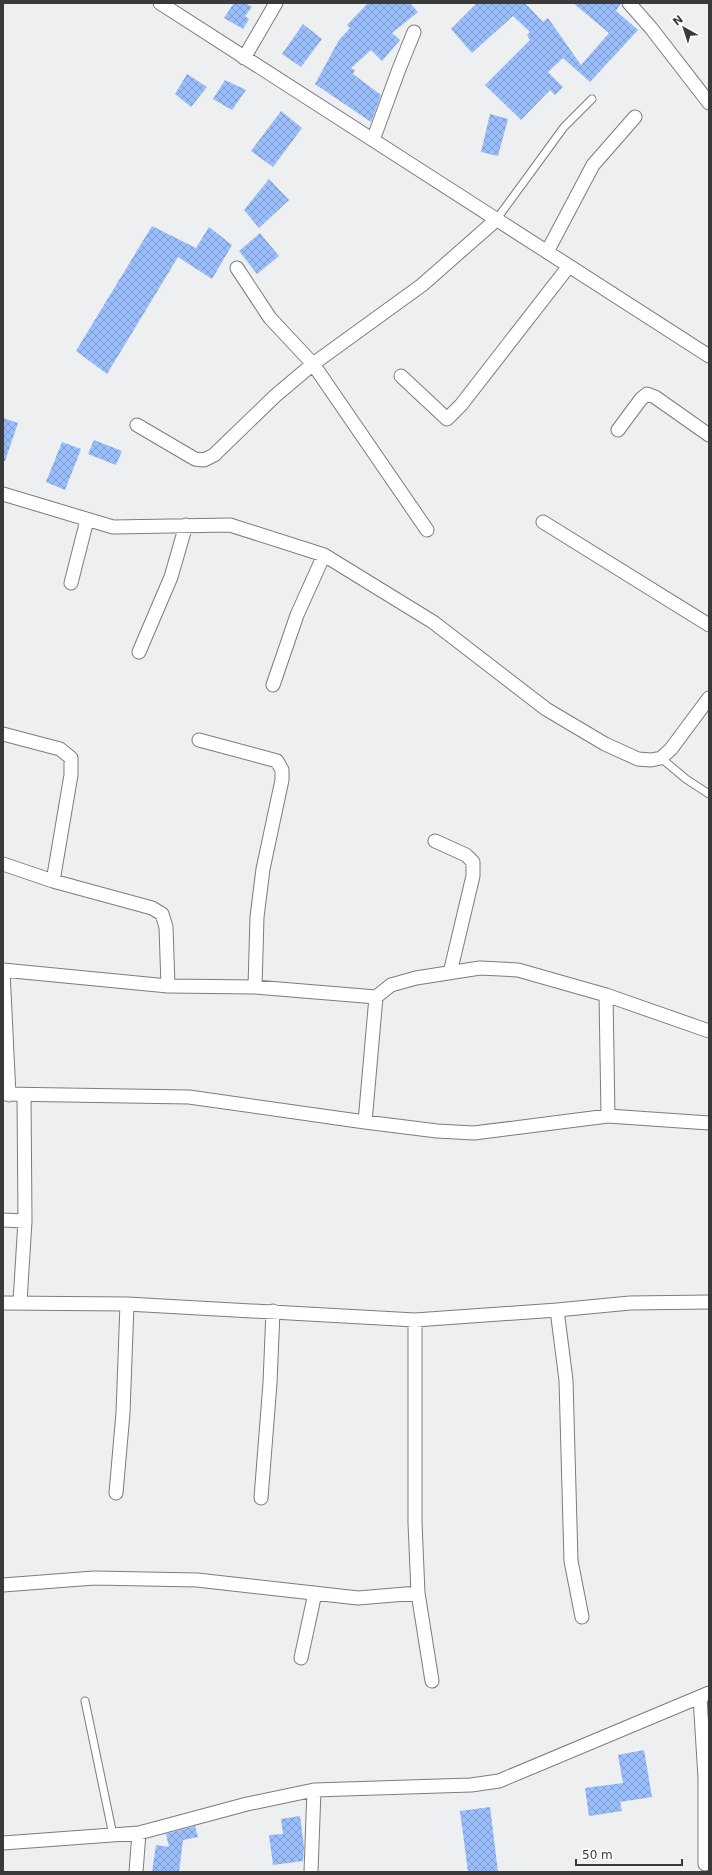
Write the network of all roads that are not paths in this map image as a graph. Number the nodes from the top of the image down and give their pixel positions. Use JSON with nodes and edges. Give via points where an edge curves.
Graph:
{"nodes":[{"id":1,"x":160,"y":3,"type":"edge"},
{"id":2,"x":276,"y":3,"type":"edge"},
{"id":3,"x":629,"y":3,"type":"edge"},
{"id":4,"x":414,"y":32,"type":"dead end"},
{"id":5,"x":244,"y":58,"type":"junction"},
{"id":6,"x":592,"y":99,"type":"dead end"},
{"id":7,"x":709,"y":103,"type":"edge"},
{"id":8,"x":635,"y":117,"type":"dead end"},
{"id":9,"x":373,"y":140,"type":"junction"},
{"id":10,"x":496,"y":220,"type":"junction"},
{"id":11,"x":547,"y":252,"type":"junction"},
{"id":12,"x":569,"y":266,"type":"junction"},
{"id":13,"x":237,"y":268,"type":"dead end"},
{"id":14,"x":709,"y":356,"type":"edge"},
{"id":15,"x":313,"y":364,"type":"junction"},
{"id":16,"x":401,"y":376,"type":"dead end"},
{"id":17,"x":137,"y":425,"type":"dead end"},
{"id":18,"x":618,"y":430,"type":"dead end"},
{"id":19,"x":709,"y":435,"type":"edge"},
{"id":20,"x":3,"y":494,"type":"edge"},
{"id":21,"x":87,"y":520,"type":"junction"},
{"id":22,"x":543,"y":522,"type":"dead end"},
{"id":23,"x":186,"y":525,"type":"junction"},
{"id":24,"x":427,"y":530,"type":"dead end"},
{"id":25,"x":324,"y":555,"type":"junction"},
{"id":26,"x":71,"y":583,"type":"dead end"},
{"id":27,"x":709,"y":625,"type":"edge"},
{"id":28,"x":139,"y":652,"type":"dead end"},
{"id":29,"x":273,"y":684,"type":"dead end"},
{"id":30,"x":709,"y":698,"type":"edge"},
{"id":31,"x":3,"y":734,"type":"edge"},
{"id":32,"x":199,"y":740,"type":"dead end"},
{"id":33,"x":661,"y":758,"type":"junction"},
{"id":34,"x":709,"y":794,"type":"edge"},
{"id":35,"x":435,"y":841,"type":"dead end"},
{"id":36,"x":3,"y":864,"type":"edge"},
{"id":37,"x":54,"y":881,"type":"junction"},
{"id":38,"x":3,"y":970,"type":"edge"},
{"id":39,"x":450,"y":973,"type":"junction"},
{"id":40,"x":168,"y":986,"type":"junction"},
{"id":41,"x":255,"y":987,"type":"junction"},
{"id":42,"x":606,"y":995,"type":"junction"},
{"id":43,"x":376,"y":997,"type":"junction"},
{"id":44,"x":709,"y":1031,"type":"edge"},
{"id":45,"x":6,"y":1095,"type":"edge"},
{"id":46,"x":24,"y":1096,"type":"junction"},
{"id":47,"x":608,"y":1116,"type":"junction"},
{"id":48,"x":365,"y":1122,"type":"junction"},
{"id":49,"x":709,"y":1122,"type":"edge"},
{"id":50,"x":3,"y":1220,"type":"edge"},
{"id":51,"x":25,"y":1221,"type":"junction"},
{"id":52,"x":20,"y":1302,"type":"junction"},
{"id":53,"x":709,"y":1302,"type":"edge"},
{"id":54,"x":3,"y":1303,"type":"edge"},
{"id":55,"x":127,"y":1304,"type":"junction"},
{"id":56,"x":557,"y":1310,"type":"junction"},
{"id":57,"x":273,"y":1311,"type":"junction"},
{"id":58,"x":415,"y":1320,"type":"junction"},
{"id":59,"x":116,"y":1493,"type":"dead end"},
{"id":60,"x":261,"y":1498,"type":"dead end"},
{"id":61,"x":3,"y":1585,"type":"edge"},
{"id":62,"x":315,"y":1593,"type":"junction"},
{"id":63,"x":418,"y":1593,"type":"junction"},
{"id":64,"x":582,"y":1617,"type":"dead end"},
{"id":65,"x":301,"y":1658,"type":"dead end"},
{"id":66,"x":432,"y":1681,"type":"dead end"},
{"id":67,"x":705,"y":1695,"type":"edge"},
{"id":68,"x":85,"y":1701,"type":"dead end"},
{"id":69,"x":314,"y":1790,"type":"junction"},
{"id":70,"x":139,"y":1833,"type":"junction"},
{"id":71,"x":112,"y":1835,"type":"junction"},
{"id":72,"x":3,"y":1843,"type":"edge"},
{"id":73,"x":704,"y":1864,"type":"dead end"},
{"id":74,"x":136,"y":1872,"type":"edge"},
{"id":75,"x":311,"y":1872,"type":"edge"}],
"edges":[{"from":1,"to":5,"type":"street"},
{"from":2,"to":5,"type":"street"},
{"from":3,"to":7,"type":"street"},
{"from":4,"to":9,"type":"street"},
{"from":5,"to":9,"type":"street"},
{"from":6,"to":10,"type":"lane","via":[[564,126]]},
{"from":8,"to":11,"type":"street","via":[[594,165]]},
{"from":9,"to":10,"type":"street"},
{"from":10,"to":11,"type":"street"},
{"from":10,"to":15,"type":"street","via":[[422,285]]},
{"from":11,"to":12,"type":"street"},
{"from":12,"to":14,"type":"street"},
{"from":12,"to":16,"type":"street","via":[[461,405],[447,419]]},
{"from":13,"to":15,"type":"street","via":[[270,318]]},
{"from":15,"to":17,"type":"street","via":[[275,396],[214,455],[204,460],[195,459]]},
{"from":15,"to":24,"type":"street"},
{"from":18,"to":19,"type":"street","via":[[641,398],[648,394]]},
{"from":20,"to":21,"type":"street"},
{"from":21,"to":23,"type":"street","via":[[113,528]]},
{"from":21,"to":26,"type":"street"},
{"from":22,"to":27,"type":"street"},
{"from":23,"to":25,"type":"street","via":[[230,525]]},
{"from":23,"to":28,"type":"street","via":[[171,578]]},
{"from":25,"to":29,"type":"street","via":[[297,615]]},
{"from":25,"to":33,"type":"street","via":[[433,622],[546,710],[605,744],[638,759]]},
{"from":30,"to":33,"type":"street","via":[[671,749]]},
{"from":31,"to":37,"type":"street","via":[[60,749],[71,758],[71,775]]},
{"from":32,"to":41,"type":"street","via":[[277,761],[282,770],[263,868],[257,917]]},
{"from":33,"to":34,"type":"lane"},
{"from":35,"to":39,"type":"street","via":[[466,855],[473,862]]},
{"from":36,"to":37,"type":"street"},
{"from":37,"to":40,"type":"street","via":[[152,908],[162,914],[166,927]]},
{"from":38,"to":40,"type":"street"},
{"from":38,"to":45,"type":"street"},
{"from":39,"to":42,"type":"street","via":[[480,968],[518,970]]},
{"from":39,"to":43,"type":"street","via":[[391,985]]},
{"from":40,"to":41,"type":"street"},
{"from":41,"to":43,"type":"street"},
{"from":42,"to":44,"type":"street"},
{"from":42,"to":47,"type":"street"},
{"from":43,"to":48,"type":"street"},
{"from":45,"to":46,"type":"street"},
{"from":46,"to":48,"type":"street","via":[[189,1097]]},
{"from":46,"to":51,"type":"street"},
{"from":47,"to":48,"type":"street","via":[[474,1133]]},
{"from":47,"to":49,"type":"street"},
{"from":50,"to":51,"type":"street"},
{"from":51,"to":52,"type":"street"},
{"from":52,"to":54,"type":"street"},
{"from":52,"to":55,"type":"street"},
{"from":53,"to":56,"type":"street","via":[[630,1302]]},
{"from":55,"to":57,"type":"street"},
{"from":55,"to":59,"type":"street","via":[[123,1413]]},
{"from":56,"to":58,"type":"street"},
{"from":56,"to":64,"type":"street","via":[[566,1380],[571,1562]]},
{"from":57,"to":58,"type":"street"},
{"from":57,"to":60,"type":"street"},
{"from":58,"to":63,"type":"street","via":[[415,1524]]},
{"from":61,"to":62,"type":"street","via":[[94,1578],[198,1580]]},
{"from":62,"to":63,"type":"street","via":[[358,1598]]},
{"from":62,"to":65,"type":"street"},
{"from":63,"to":66,"type":"street"},
{"from":67,"to":69,"type":"street","via":[[499,1781],[471,1785]]},
{"from":67,"to":73,"type":"street"},
{"from":68,"to":71,"type":"lane"},
{"from":69,"to":70,"type":"street","via":[[248,1804]]},
{"from":69,"to":75,"type":"street"},
{"from":70,"to":71,"type":"street"},
{"from":70,"to":74,"type":"street"},
{"from":71,"to":72,"type":"street"}]}
